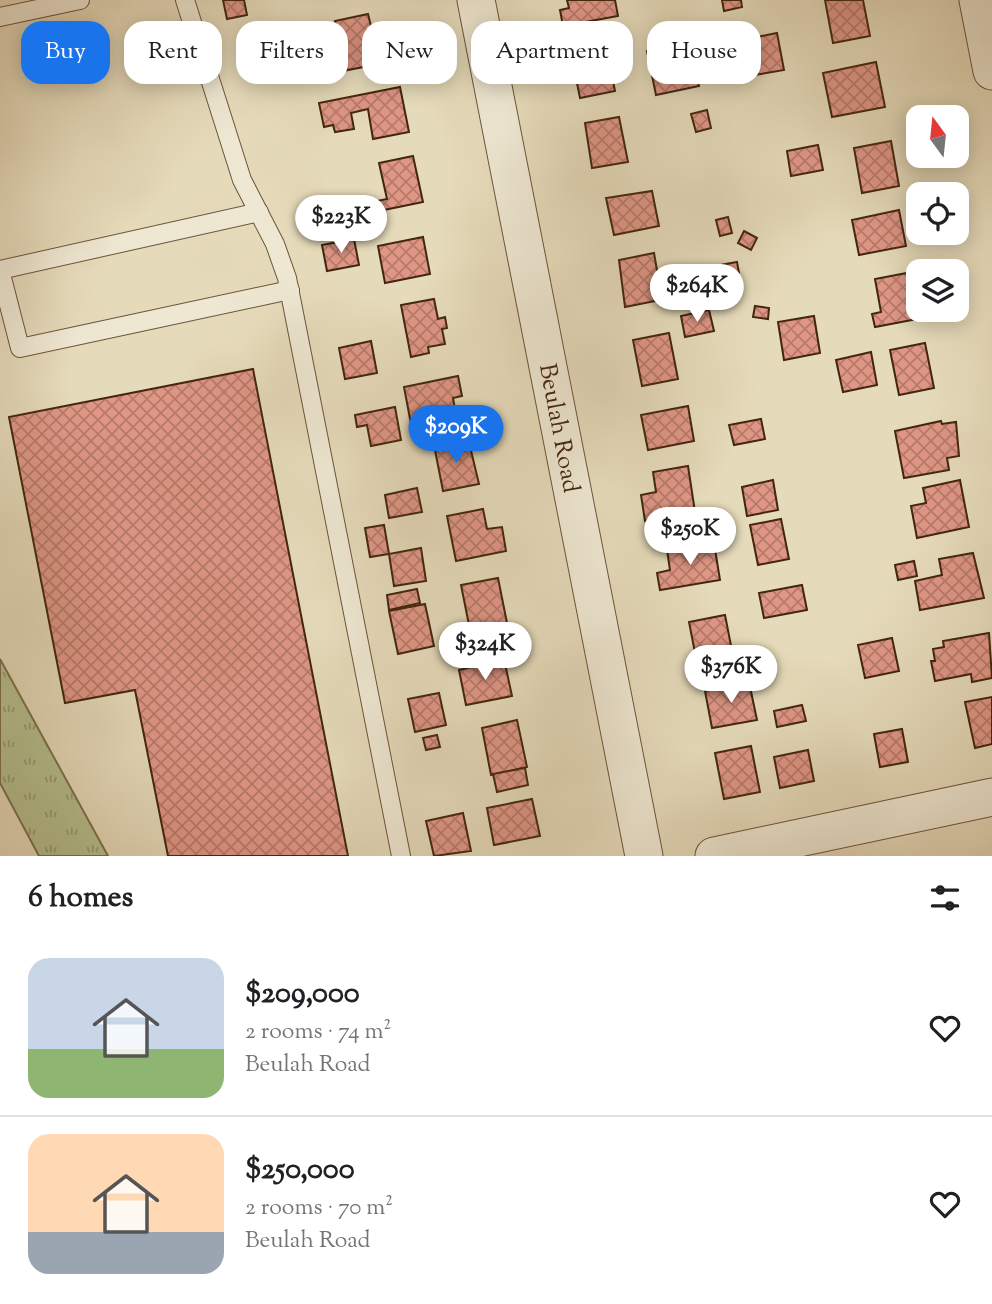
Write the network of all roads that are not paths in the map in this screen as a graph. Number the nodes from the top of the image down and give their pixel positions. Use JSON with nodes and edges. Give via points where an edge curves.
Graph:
{"nodes":[{"id":1,"x":79,"y":0,"type":"edge"},
{"id":2,"x":185,"y":0,"type":"edge"},
{"id":3,"x":476,"y":0,"type":"edge"},
{"id":4,"x":978,"y":0,"type":"edge"},
{"id":5,"x":0,"y":17,"type":"edge"},
{"id":6,"x":992,"y":71,"type":"edge"},
{"id":7,"x":259,"y":212,"type":"junction"},
{"id":8,"x":0,"y":270,"type":"edge"},
{"id":9,"x":290,"y":290,"type":"junction"},
{"id":10,"x":992,"y":797,"type":"edge"},
{"id":11,"x":401,"y":856,"type":"edge"},
{"id":12,"x":644,"y":856,"type":"edge"},
{"id":13,"x":714,"y":856,"type":"edge"}],
"edges":[{"from":1,"to":5,"type":"lane"},
{"from":2,"to":7,"type":"lane","via":[[242,180]]},
{"from":3,"to":12,"type":"street","name":"Beulah Road"},
{"from":4,"to":6,"type":"street"},
{"from":7,"to":8,"type":"lane"},
{"from":7,"to":9,"type":"lane"},
{"from":8,"to":9,"type":"lane","via":[[20,348]]},
{"from":9,"to":11,"type":"lane"},
{"from":10,"to":13,"type":"street"}]}
